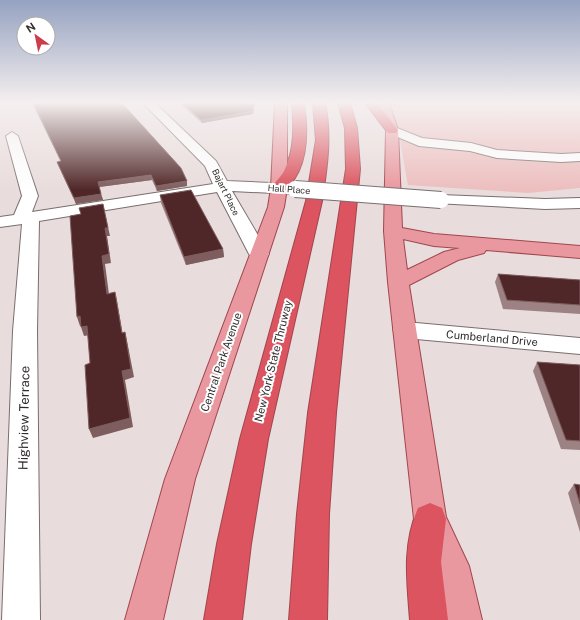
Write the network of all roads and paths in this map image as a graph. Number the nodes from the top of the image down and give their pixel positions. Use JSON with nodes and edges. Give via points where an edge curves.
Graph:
{"nodes":[{"id":1,"x":179,"y":132,"type":"edge"},
{"id":2,"x":283,"y":132,"type":"edge"},
{"id":3,"x":300,"y":132,"type":"edge"},
{"id":4,"x":323,"y":132,"type":"edge"},
{"id":5,"x":351,"y":132,"type":"edge"},
{"id":6,"x":392,"y":132,"type":"edge"},
{"id":7,"x":396,"y":132,"type":"edge"},
{"id":8,"x":12,"y":136,"type":"dead end"},
{"id":9,"x":419,"y":142,"type":"junction"},
{"id":10,"x":580,"y":147,"type":"edge"},
{"id":11,"x":580,"y":156,"type":"edge"},
{"id":12,"x":222,"y":186,"type":"junction"},
{"id":13,"x":287,"y":188,"type":"junction"},
{"id":14,"x":580,"y":203,"type":"edge"},
{"id":15,"x":27,"y":218,"type":"junction"},
{"id":16,"x":0,"y":222,"type":"edge"},
{"id":17,"x":393,"y":231,"type":"junction"},
{"id":18,"x":496,"y":246,"type":"junction"},
{"id":19,"x":580,"y":252,"type":"edge"},
{"id":20,"x":259,"y":254,"type":"junction"},
{"id":21,"x":398,"y":282,"type":"junction"},
{"id":22,"x":405,"y":330,"type":"junction"},
{"id":23,"x":580,"y":346,"type":"edge"},
{"id":24,"x":430,"y":519,"type":"junction"},
{"id":25,"x":21,"y":620,"type":"edge"},
{"id":26,"x":144,"y":620,"type":"edge"},
{"id":27,"x":223,"y":620,"type":"edge"},
{"id":28,"x":308,"y":620,"type":"edge"},
{"id":29,"x":429,"y":620,"type":"edge"},
{"id":30,"x":463,"y":620,"type":"edge"}],
"edges":[{"from":1,"to":12,"type":"street","name":"Bajart Place","via":[[212,164]]},
{"from":2,"to":13,"type":"main road","name":"Central Park Avenue"},
{"from":3,"to":13,"type":"highway","via":[[294,166]]},
{"from":4,"to":27,"type":"highway","name":"New York State Thruway","via":[[314,201],[254,438]]},
{"from":5,"to":28,"type":"highway","via":[[353,169],[322,413],[313,514]]},
{"from":6,"to":17,"type":"main road"},
{"from":7,"to":9,"type":"street"},
{"from":8,"to":15,"type":"street","name":"Highview Terrace","via":[[30,196],[22,212]]},
{"from":9,"to":10,"type":"street"},
{"from":9,"to":11,"type":"street","via":[[471,147],[497,154],[561,158]]},
{"from":12,"to":13,"type":"street","name":"Hall Place"},
{"from":12,"to":15,"type":"street","name":"Hall Place"},
{"from":12,"to":20,"type":"street","name":"Bajart Place"},
{"from":13,"to":14,"type":"street","name":"Hall Place","bridge":true,"via":[[442,200]]},
{"from":13,"to":20,"type":"main road","name":"Central Park Avenue","via":[[276,207]]},
{"from":15,"to":16,"type":"street","name":"Hall Place"},
{"from":15,"to":25,"type":"street","name":"Highview Terrace"},
{"from":17,"to":18,"type":"main road","via":[[434,240]]},
{"from":17,"to":21,"type":"main road"},
{"from":18,"to":19,"type":"main road"},
{"from":18,"to":21,"type":"main road","via":[[451,256]]},
{"from":20,"to":26,"type":"main road","name":"Central Park Avenue","via":[[180,479]]},
{"from":21,"to":22,"type":"main road"},
{"from":22,"to":23,"type":"street","name":"Cumberland Drive"},
{"from":22,"to":24,"type":"main road"},
{"from":24,"to":29,"type":"highway","via":[[423,562]]},
{"from":24,"to":30,"type":"main road","via":[[451,566]]}]}
